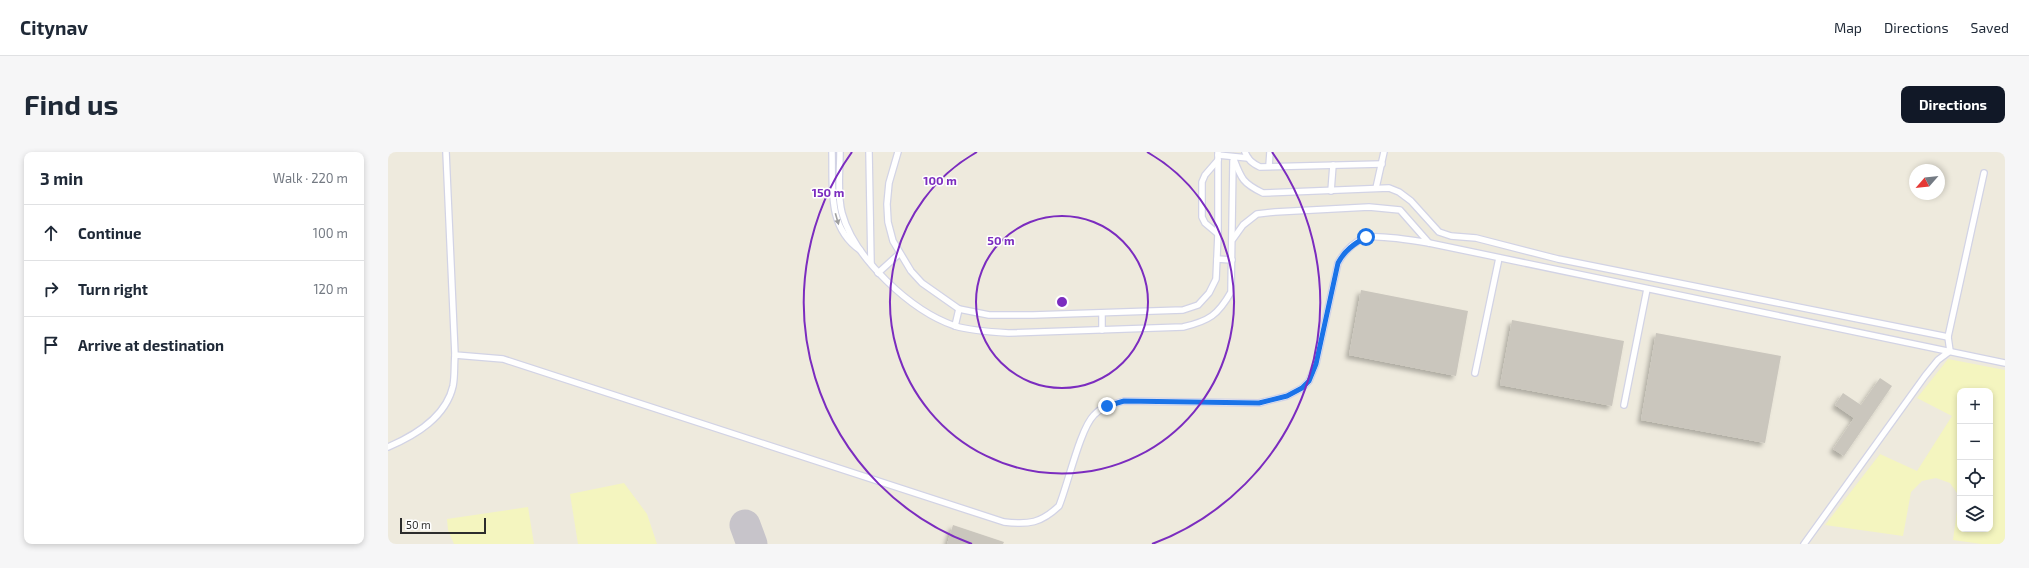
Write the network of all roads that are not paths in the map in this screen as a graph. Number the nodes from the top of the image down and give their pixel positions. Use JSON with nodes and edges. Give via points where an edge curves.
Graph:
{"nodes":[{"id":1,"x":446,"y":152,"type":"edge"},
{"id":2,"x":832,"y":152,"type":"edge"},
{"id":3,"x":840,"y":152,"type":"edge"},
{"id":4,"x":869,"y":152,"type":"edge"},
{"id":5,"x":898,"y":152,"type":"edge"},
{"id":6,"x":1245,"y":152,"type":"edge"},
{"id":7,"x":1270,"y":152,"type":"edge"},
{"id":8,"x":1384,"y":152,"type":"edge"},
{"id":9,"x":1218,"y":156,"type":"edge"},
{"id":10,"x":1234,"y":157,"type":"junction"},
{"id":11,"x":1248,"y":158,"type":"junction"},
{"id":12,"x":1382,"y":164,"type":"junction"},
{"id":13,"x":1333,"y":165,"type":"junction"},
{"id":14,"x":1269,"y":166,"type":"junction"},
{"id":15,"x":1984,"y":173,"type":"dead end"},
{"id":16,"x":1376,"y":188,"type":"junction"},
{"id":17,"x":1331,"y":191,"type":"junction"},
{"id":18,"x":1218,"y":234,"type":"junction"},
{"id":19,"x":1233,"y":239,"type":"junction"},
{"id":20,"x":1429,"y":243,"type":"junction"},
{"id":21,"x":862,"y":252,"type":"junction"},
{"id":22,"x":900,"y":254,"type":"junction"},
{"id":23,"x":1500,"y":258,"type":"junction"},
{"id":24,"x":1217,"y":259,"type":"junction"},
{"id":25,"x":1232,"y":260,"type":"junction"},
{"id":26,"x":871,"y":263,"type":"junction"},
{"id":27,"x":878,"y":273,"type":"junction"},
{"id":28,"x":1647,"y":289,"type":"junction"},
{"id":29,"x":959,"y":309,"type":"junction"},
{"id":30,"x":1102,"y":313,"type":"junction"},
{"id":31,"x":955,"y":326,"type":"junction"},
{"id":32,"x":1102,"y":330,"type":"junction"},
{"id":33,"x":1948,"y":337,"type":"junction"},
{"id":34,"x":1950,"y":351,"type":"junction"},
{"id":35,"x":455,"y":355,"type":"junction"},
{"id":36,"x":2005,"y":362,"type":"edge"},
{"id":37,"x":1475,"y":373,"type":"dead end"},
{"id":38,"x":1624,"y":405,"type":"dead end"},
{"id":39,"x":388,"y":447,"type":"edge"},
{"id":40,"x":1804,"y":544,"type":"edge"}],
"edges":[{"from":1,"to":35,"type":"lane"},
{"from":2,"to":21,"type":"lane","one_way":true,"via":[[836,217],[845,237]]},
{"from":3,"to":21,"type":"lane","via":[[840,205],[842,214]]},
{"from":4,"to":26,"type":"lane"},
{"from":5,"to":22,"type":"lane","via":[[888,183],[887,204],[888,222]]},
{"from":6,"to":11,"type":"lane"},
{"from":7,"to":14,"type":"lane"},
{"from":8,"to":12,"type":"lane"},
{"from":9,"to":10,"type":"lane"},
{"from":9,"to":18,"type":"lane"},
{"from":9,"to":18,"type":"lane","via":[[1202,182],[1202,216],[1204,223]]},
{"from":10,"to":11,"type":"lane"},
{"from":10,"to":17,"type":"lane","via":[[1240,177],[1245,183],[1263,193]]},
{"from":10,"to":19,"type":"lane"},
{"from":11,"to":14,"type":"lane","via":[[1253,164]]},
{"from":12,"to":13,"type":"lane"},
{"from":12,"to":16,"type":"lane"},
{"from":13,"to":14,"type":"lane"},
{"from":13,"to":17,"type":"lane"},
{"from":15,"to":33,"type":"lane"},
{"from":16,"to":17,"type":"lane"},
{"from":16,"to":33,"type":"lane","via":[[1389,188],[1399,192],[1440,232],[1451,236],[1476,238],[1558,260]]},
{"from":18,"to":24,"type":"lane"},
{"from":19,"to":20,"type":"lane","via":[[1243,224],[1257,214],[1369,207],[1400,210]]},
{"from":19,"to":25,"type":"lane"},
{"from":20,"to":23,"type":"lane"},
{"from":20,"to":35,"type":"lane","via":[[1366,237],[1343,254],[1338,263],[1312,375],[1302,388],[1287,396],[1259,403],[1124,401],[1107,406],[1094,414],[1084,428],[1059,506],[1038,522],[1020,524],[996,519],[503,359]]},
{"from":21,"to":26,"type":"lane"},
{"from":22,"to":27,"type":"lane"},
{"from":22,"to":29,"type":"lane","via":[[922,283]]},
{"from":23,"to":28,"type":"lane"},
{"from":23,"to":37,"type":"lane"},
{"from":24,"to":25,"type":"lane"},
{"from":24,"to":30,"type":"lane","via":[[1216,279],[1209,294],[1198,305],[1183,310]]},
{"from":25,"to":32,"type":"lane","via":[[1231,292],[1213,317],[1183,326]]},
{"from":26,"to":27,"type":"lane"},
{"from":27,"to":31,"type":"lane","via":[[931,314]]},
{"from":28,"to":34,"type":"lane"},
{"from":28,"to":38,"type":"lane"},
{"from":29,"to":30,"type":"lane","via":[[989,315]]},
{"from":29,"to":31,"type":"lane"},
{"from":30,"to":32,"type":"lane"},
{"from":31,"to":32,"type":"lane","via":[[1009,334]]},
{"from":33,"to":34,"type":"lane"},
{"from":34,"to":36,"type":"lane"},
{"from":34,"to":40,"type":"lane","via":[[1938,360],[1925,376]]},
{"from":35,"to":39,"type":"lane","via":[[453,385],[447,402],[438,415],[424,428]]}]}
